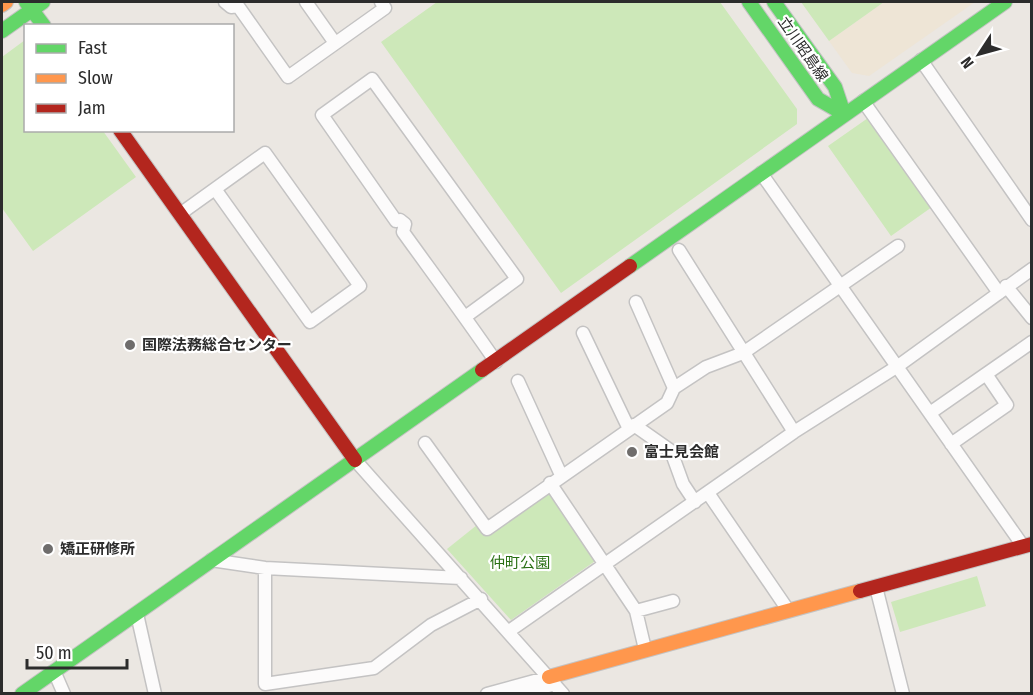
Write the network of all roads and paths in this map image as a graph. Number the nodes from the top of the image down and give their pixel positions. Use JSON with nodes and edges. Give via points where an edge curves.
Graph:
{"nodes":[{"id":1,"x":6,"y":2,"type":"edge"},
{"id":2,"x":306,"y":2,"type":"edge"},
{"id":3,"x":381,"y":2,"type":"edge"},
{"id":4,"x":749,"y":2,"type":"edge"},
{"id":5,"x":774,"y":2,"type":"edge"},
{"id":6,"x":1005,"y":2,"type":"edge"},
{"id":7,"x":234,"y":3,"type":"edge"},
{"id":8,"x":34,"y":4,"type":"edge"},
{"id":9,"x":2,"y":5,"type":"edge"},
{"id":10,"x":43,"y":24,"type":"edge"},
{"id":11,"x":2,"y":31,"type":"edge"},
{"id":12,"x":335,"y":43,"type":"junction"},
{"id":13,"x":921,"y":60,"type":"junction"},
{"id":14,"x":863,"y":101,"type":"junction"},
{"id":15,"x":844,"y":114,"type":"junction"},
{"id":16,"x":121,"y":132,"type":"edge"},
{"id":17,"x":761,"y":173,"type":"junction"},
{"id":18,"x":215,"y":189,"type":"junction"},
{"id":19,"x":180,"y":214,"type":"junction"},
{"id":20,"x":1032,"y":220,"type":"edge"},
{"id":21,"x":898,"y":246,"type":"dead end"},
{"id":22,"x":679,"y":250,"type":"dead end"},
{"id":23,"x":1032,"y":268,"type":"edge"},
{"id":24,"x":840,"y":286,"type":"junction"},
{"id":25,"x":1002,"y":290,"type":"junction"},
{"id":26,"x":636,"y":302,"type":"dead end"},
{"id":27,"x":465,"y":317,"type":"junction"},
{"id":28,"x":1032,"y":318,"type":"edge"},
{"id":29,"x":583,"y":333,"type":"dead end"},
{"id":30,"x":1032,"y":342,"type":"edge"},
{"id":31,"x":743,"y":353,"type":"junction"},
{"id":32,"x":496,"y":362,"type":"junction"},
{"id":33,"x":898,"y":366,"type":"junction"},
{"id":34,"x":986,"y":374,"type":"junction"},
{"id":35,"x":518,"y":381,"type":"dead end"},
{"id":36,"x":674,"y":388,"type":"junction"},
{"id":37,"x":930,"y":413,"type":"junction"},
{"id":38,"x":631,"y":427,"type":"junction"},
{"id":39,"x":794,"y":432,"type":"junction"},
{"id":40,"x":425,"y":443,"type":"dead end"},
{"id":41,"x":951,"y":444,"type":"junction"},
{"id":42,"x":356,"y":460,"type":"junction"},
{"id":43,"x":561,"y":475,"type":"junction"},
{"id":44,"x":550,"y":483,"type":"junction"},
{"id":45,"x":708,"y":493,"type":"junction"},
{"id":46,"x":695,"y":502,"type":"junction"},
{"id":47,"x":1028,"y":545,"type":"edge"},
{"id":48,"x":211,"y":560,"type":"junction"},
{"id":49,"x":606,"y":564,"type":"junction"},
{"id":50,"x":266,"y":568,"type":"junction"},
{"id":51,"x":461,"y":578,"type":"junction"},
{"id":52,"x":876,"y":587,"type":"junction"},
{"id":53,"x":481,"y":599,"type":"junction"},
{"id":54,"x":673,"y":601,"type":"dead end"},
{"id":55,"x":788,"y":610,"type":"junction"},
{"id":56,"x":636,"y":611,"type":"junction"},
{"id":57,"x":136,"y":614,"type":"junction"},
{"id":58,"x":509,"y":631,"type":"junction"},
{"id":59,"x":645,"y":649,"type":"junction"},
{"id":60,"x":54,"y":671,"type":"junction"},
{"id":61,"x":556,"y":685,"type":"edge"},
{"id":62,"x":534,"y":692,"type":"edge"},
{"id":63,"x":22,"y":693,"type":"edge"},
{"id":64,"x":64,"y":693,"type":"edge"},
{"id":65,"x":155,"y":693,"type":"edge"},
{"id":66,"x":487,"y":693,"type":"edge"},
{"id":67,"x":520,"y":693,"type":"edge"},
{"id":68,"x":903,"y":693,"type":"edge"}],
"edges":[{"from":1,"to":9,"type":"street"},
{"from":2,"to":12,"type":"street"},
{"from":3,"to":12,"type":"street","via":[[385,8]]},
{"from":4,"to":15,"type":"street","name":"立川昭島線","via":[[818,99]]},
{"from":5,"to":15,"type":"street","name":"立川昭島線","via":[[835,87]]},
{"from":6,"to":13,"type":"street"},
{"from":7,"to":12,"type":"street","via":[[288,77]]},
{"from":8,"to":10,"type":"street"},
{"from":8,"to":11,"type":"street"},
{"from":13,"to":14,"type":"street"},
{"from":13,"to":20,"type":"street"},
{"from":14,"to":15,"type":"street"},
{"from":14,"to":25,"type":"street"},
{"from":15,"to":17,"type":"street"},
{"from":16,"to":19,"type":"street"},
{"from":17,"to":24,"type":"street"},
{"from":17,"to":32,"type":"street"},
{"from":18,"to":18,"type":"street","via":[[265,153],[360,286],[310,322]]},
{"from":18,"to":19,"type":"street"},
{"from":19,"to":42,"type":"street"},
{"from":21,"to":24,"type":"street"},
{"from":22,"to":31,"type":"street"},
{"from":23,"to":25,"type":"street"},
{"from":24,"to":31,"type":"street"},
{"from":24,"to":33,"type":"street"},
{"from":25,"to":28,"type":"street"},
{"from":25,"to":33,"type":"street"},
{"from":26,"to":36,"type":"street"},
{"from":27,"to":27,"type":"street","via":[[404,231],[394,230],[396,221],[322,115],[372,79],[517,279]]},
{"from":27,"to":32,"type":"street"},
{"from":29,"to":38,"type":"street"},
{"from":30,"to":34,"type":"street"},
{"from":31,"to":36,"type":"street","via":[[706,367]]},
{"from":31,"to":39,"type":"street"},
{"from":32,"to":42,"type":"street"},
{"from":33,"to":37,"type":"street"},
{"from":33,"to":39,"type":"street"},
{"from":34,"to":37,"type":"street"},
{"from":34,"to":41,"type":"street","via":[[1008,405]]},
{"from":35,"to":43,"type":"street"},
{"from":36,"to":38,"type":"street","via":[[667,403]]},
{"from":37,"to":41,"type":"street"},
{"from":38,"to":43,"type":"street"},
{"from":38,"to":46,"type":"street","via":[[671,451],[683,484]]},
{"from":39,"to":45,"type":"street"},
{"from":40,"to":44,"type":"street","via":[[487,529]]},
{"from":41,"to":47,"type":"street"},
{"from":42,"to":48,"type":"street"},
{"from":42,"to":51,"type":"street"},
{"from":43,"to":44,"type":"street"},
{"from":44,"to":49,"type":"street"},
{"from":45,"to":46,"type":"street"},
{"from":45,"to":55,"type":"street"},
{"from":46,"to":49,"type":"street"},
{"from":47,"to":52,"type":"street"},
{"from":48,"to":50,"type":"street"},
{"from":48,"to":57,"type":"street"},
{"from":49,"to":56,"type":"street"},
{"from":49,"to":58,"type":"street"},
{"from":50,"to":51,"type":"street"},
{"from":50,"to":53,"type":"street","via":[[265,684],[374,668],[431,625]]},
{"from":51,"to":53,"type":"street"},
{"from":52,"to":55,"type":"street"},
{"from":52,"to":68,"type":"street"},
{"from":53,"to":58,"type":"street"},
{"from":54,"to":56,"type":"street"},
{"from":55,"to":59,"type":"street"},
{"from":56,"to":59,"type":"street"},
{"from":57,"to":60,"type":"street"},
{"from":57,"to":65,"type":"street"},
{"from":58,"to":61,"type":"street"},
{"from":59,"to":61,"type":"street"},
{"from":60,"to":63,"type":"street"},
{"from":60,"to":64,"type":"street"},
{"from":61,"to":62,"type":"street"},
{"from":61,"to":66,"type":"street"},
{"from":62,"to":67,"type":"street"}]}
